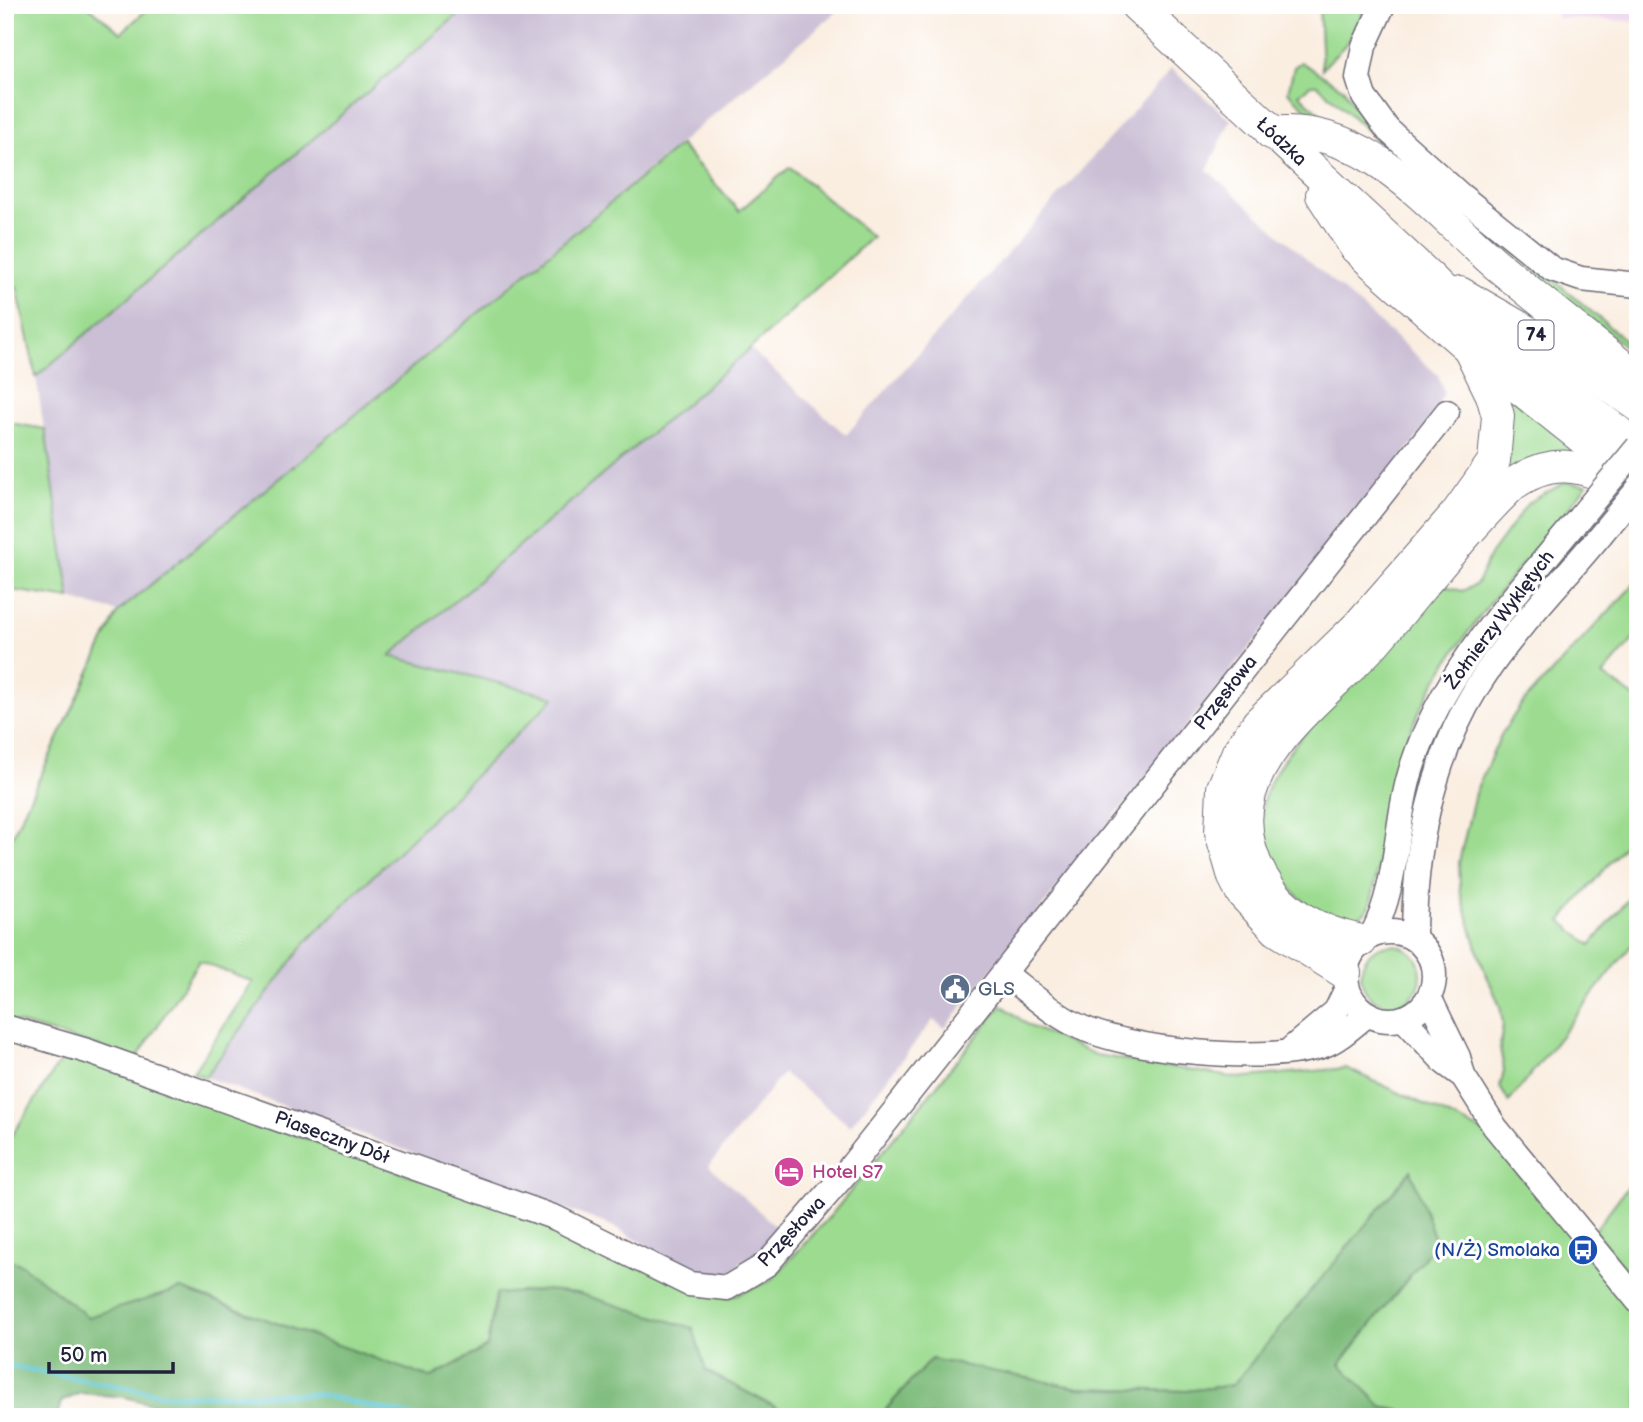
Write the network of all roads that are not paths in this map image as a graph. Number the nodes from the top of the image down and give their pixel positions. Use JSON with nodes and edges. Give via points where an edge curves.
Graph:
{"nodes":[{"id":1,"x":1136,"y":5,"type":"edge"},
{"id":2,"x":1383,"y":5,"type":"edge"},
{"id":3,"x":1271,"y":133,"type":"junction"},
{"id":4,"x":1298,"y":158,"type":"junction"},
{"id":5,"x":1428,"y":276,"type":"junction"},
{"id":6,"x":1638,"y":285,"type":"edge"},
{"id":7,"x":1469,"y":348,"type":"junction"},
{"id":8,"x":1638,"y":378,"type":"edge"},
{"id":9,"x":1638,"y":406,"type":"edge"},
{"id":10,"x":1447,"y":412,"type":"dead end"},
{"id":11,"x":1638,"y":447,"type":"edge"},
{"id":12,"x":1638,"y":482,"type":"edge"},
{"id":13,"x":1638,"y":489,"type":"edge"},
{"id":14,"x":1440,"y":549,"type":"junction"},
{"id":15,"x":1405,"y":590,"type":"junction"},
{"id":16,"x":1367,"y":938,"type":"junction"},
{"id":17,"x":1413,"y":938,"type":"junction"},
{"id":18,"x":1005,"y":974,"type":"junction"},
{"id":19,"x":1346,"y":981,"type":"junction"},
{"id":20,"x":1429,"y":997,"type":"junction"},
{"id":21,"x":1368,"y":1014,"type":"junction"},
{"id":22,"x":1403,"y":1018,"type":"junction"},
{"id":23,"x":5,"y":1027,"type":"edge"},
{"id":24,"x":1286,"y":1053,"type":"junction"},
{"id":25,"x":1463,"y":1076,"type":"junction"},
{"id":26,"x":652,"y":1268,"type":"joint"},
{"id":27,"x":1638,"y":1301,"type":"edge"}],
"edges":[{"from":1,"to":3,"type":"main road","name":"Łódzka","number":"74"},
{"from":2,"to":6,"type":"street","via":[[1364,46],[1358,78],[1368,105],[1388,130],[1535,256],[1560,272]]},
{"from":3,"to":4,"type":"main road","name":"Łódzka","number":"74"},
{"from":3,"to":8,"type":"main road","via":[[1312,133],[1392,170],[1495,263]]},
{"from":4,"to":5,"type":"main road","name":"Łódzka","number":"74"},
{"from":4,"to":7,"type":"main road","via":[[1356,248]]},
{"from":5,"to":9,"type":"main road","name":"Łódzka","number":"74","via":[[1509,318]]},
{"from":5,"to":11,"type":"main road","name":"Łódzka","number":"74","via":[[1482,329]]},
{"from":7,"to":12,"type":"main road"},
{"from":7,"to":14,"type":"main road","via":[[1492,395],[1498,442],[1494,461]]},
{"from":10,"to":18,"type":"street","name":"Przęsłowa"},
{"from":11,"to":16,"type":"street","name":"Żołnierzy Wyklętych","bridge":true,"via":[[1483,635],[1431,715],[1405,788],[1387,901]]},
{"from":13,"to":14,"type":"main road","via":[[1588,468],[1538,470],[1512,485]]},
{"from":13,"to":17,"type":"street","name":"Żołnierzy Wyklętych","bridge":true,"via":[[1493,664],[1453,730],[1425,822]]},
{"from":14,"to":15,"type":"main road"},
{"from":15,"to":16,"type":"main road","via":[[1361,658],[1287,729],[1259,767],[1248,802],[1252,854],[1272,892],[1332,935]]},
{"from":15,"to":19,"type":"main road","via":[[1357,627],[1258,723],[1238,752],[1223,788],[1221,832],[1242,893],[1277,930]]},
{"from":16,"to":17,"type":"street","via":[[1393,932]]},
{"from":16,"to":19,"type":"street","via":[[1348,961]]},
{"from":17,"to":20,"type":"street","via":[[1431,958],[1434,971]]},
{"from":18,"to":24,"type":"street","via":[[1074,1024],[1104,1036],[1245,1056]]},
{"from":18,"to":26,"type":"street","name":"Przęsłowa","via":[[767,1264],[727,1288],[689,1284]]},
{"from":19,"to":21,"type":"street","via":[[1359,1008]]},
{"from":19,"to":24,"type":"street","via":[[1336,1011]]},
{"from":20,"to":22,"type":"street"},
{"from":20,"to":25,"type":"street"},
{"from":21,"to":22,"type":"street"},
{"from":21,"to":24,"type":"street","via":[[1325,1045]]},
{"from":22,"to":25,"type":"street"},
{"from":23,"to":26,"type":"street","name":"Piaseczny Dół","via":[[110,1059],[556,1217]]},
{"from":25,"to":27,"type":"street","via":[[1494,1127]]}]}
